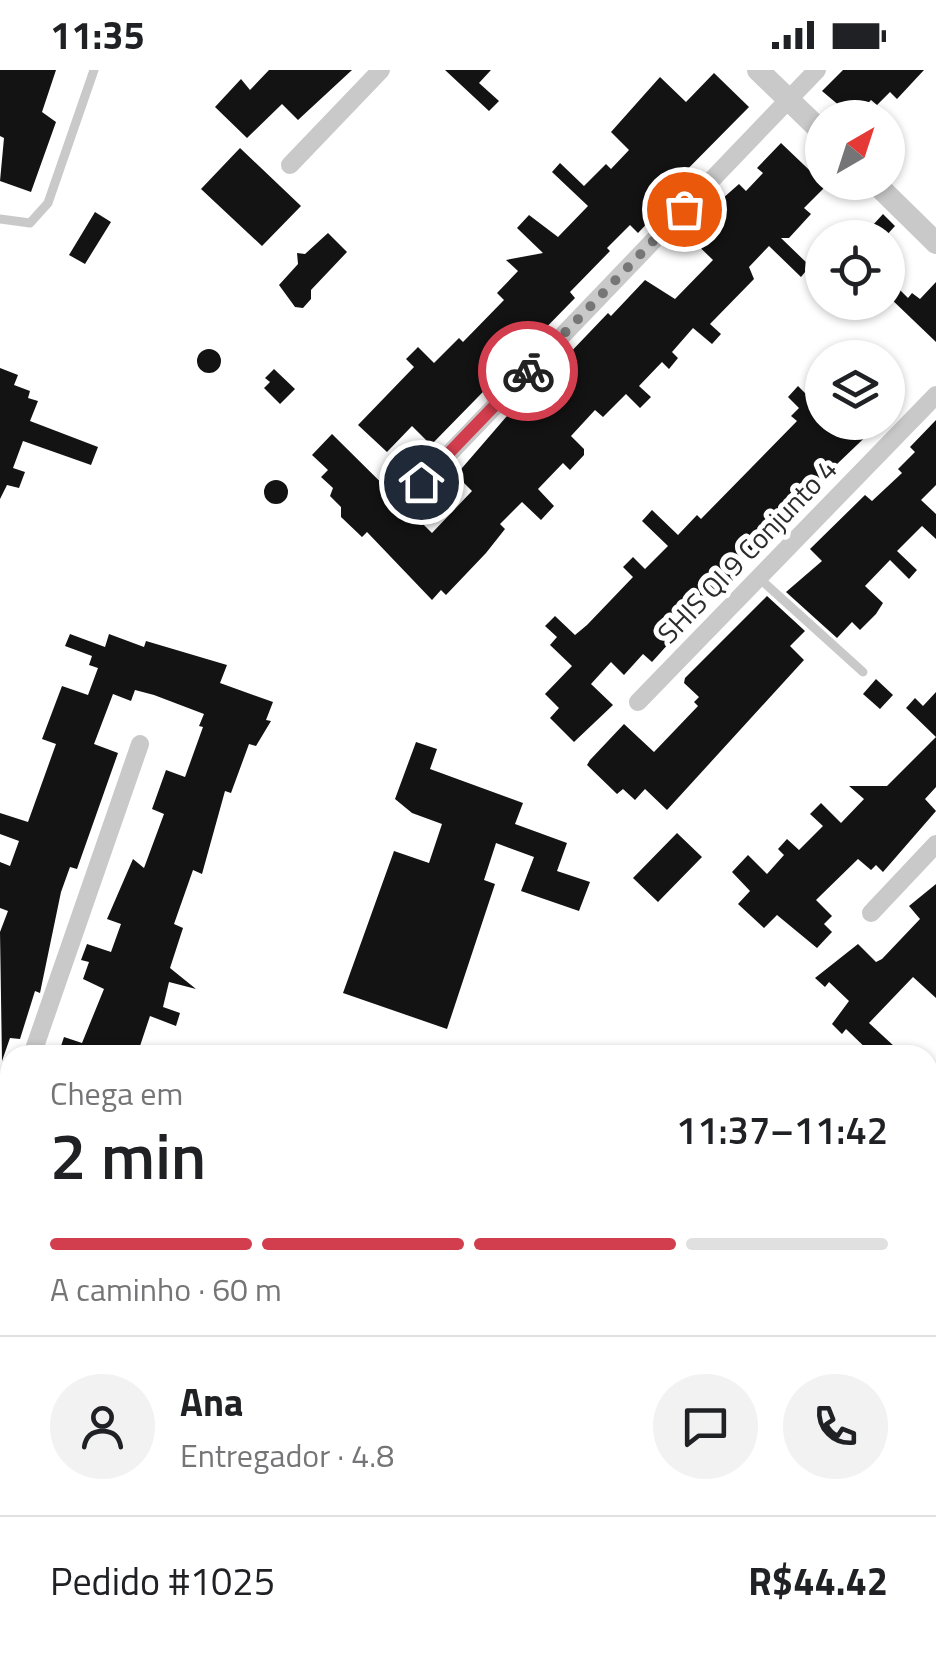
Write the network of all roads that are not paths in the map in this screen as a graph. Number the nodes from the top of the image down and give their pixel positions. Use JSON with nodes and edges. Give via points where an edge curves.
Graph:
{"nodes":[{"id":1,"x":94,"y":70,"type":"edge"},
{"id":2,"x":381,"y":70,"type":"edge"},
{"id":3,"x":758,"y":70,"type":"edge"},
{"id":4,"x":817,"y":70,"type":"edge"},
{"id":5,"x":790,"y":99,"type":"junction"},
{"id":6,"x":805,"y":114,"type":"edge"},
{"id":7,"x":290,"y":165,"type":"dead end"},
{"id":8,"x":892,"y":200,"type":"edge"},
{"id":9,"x":0,"y":219,"type":"edge"},
{"id":10,"x":936,"y":243,"type":"edge"},
{"id":11,"x":936,"y":395,"type":"edge"},
{"id":12,"x":421,"y":482,"type":"dead end"},
{"id":13,"x":759,"y":578,"type":"junction"},
{"id":14,"x":863,"y":672,"type":"dead end"},
{"id":15,"x":638,"y":702,"type":"dead end"},
{"id":16,"x":140,"y":744,"type":"dead end"},
{"id":17,"x":936,"y":844,"type":"edge"},
{"id":18,"x":870,"y":912,"type":"dead end"},
{"id":19,"x":35,"y":1045,"type":"edge"}],
"edges":[{"from":1,"to":9,"type":"lane","via":[[48,203],[30,223]]},
{"from":2,"to":7,"type":"street"},
{"from":3,"to":5,"type":"street"},
{"from":4,"to":5,"type":"street"},
{"from":5,"to":6,"type":"street"},
{"from":5,"to":12,"type":"street"},
{"from":8,"to":10,"type":"street"},
{"from":11,"to":13,"type":"street","name":"SHIS QI 9 Conjunto 4"},
{"from":13,"to":14,"type":"lane"},
{"from":13,"to":15,"type":"street","name":"SHIS QI 9 Conjunto 4"},
{"from":16,"to":19,"type":"street"},
{"from":17,"to":18,"type":"street"}]}
